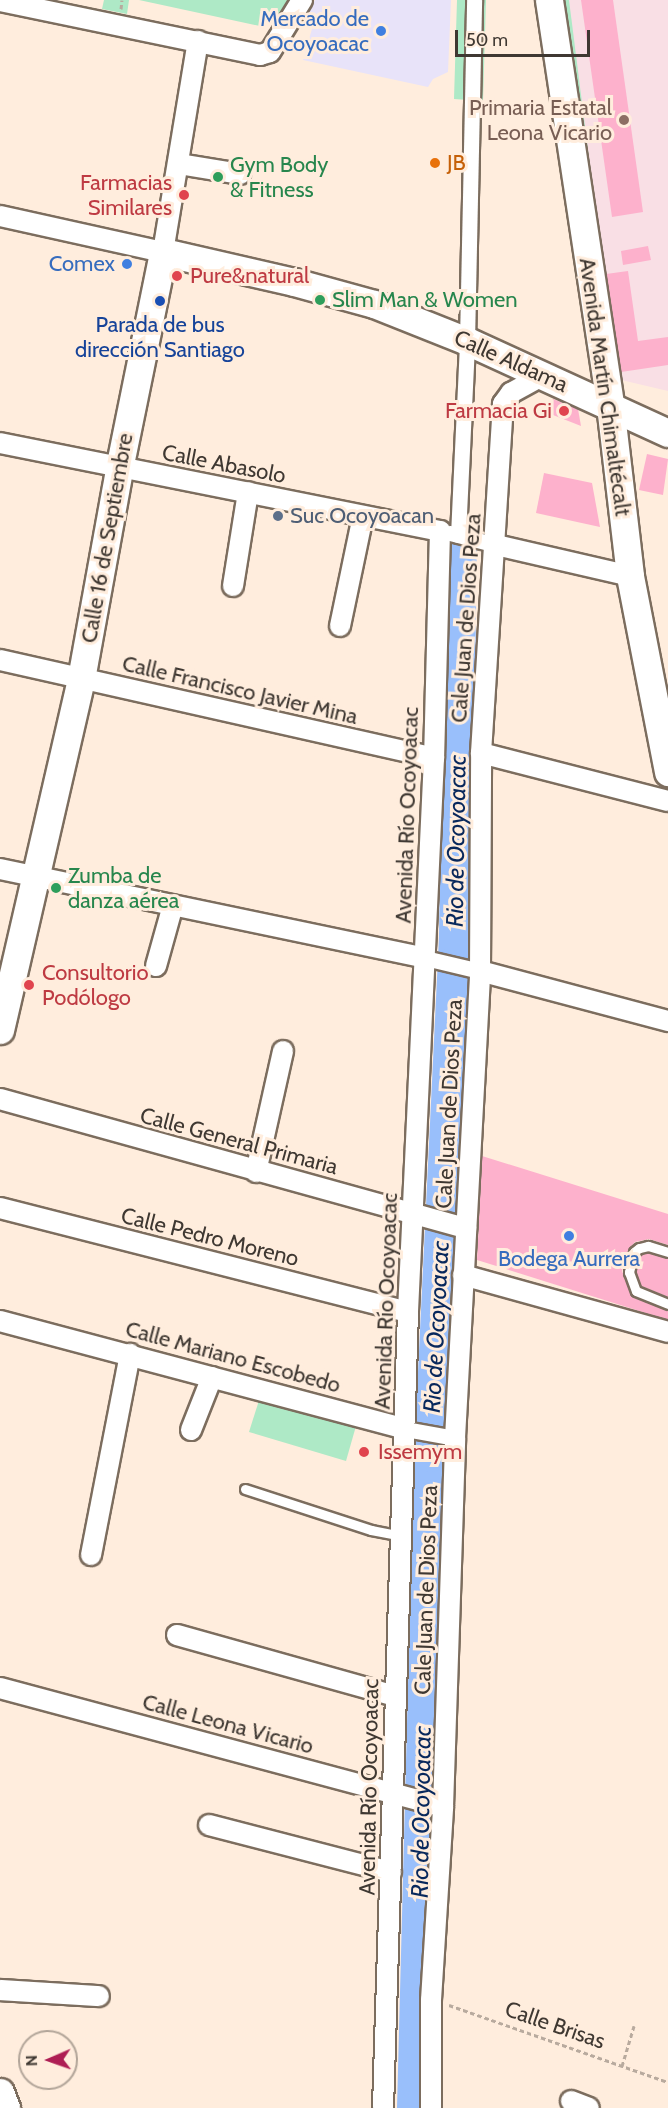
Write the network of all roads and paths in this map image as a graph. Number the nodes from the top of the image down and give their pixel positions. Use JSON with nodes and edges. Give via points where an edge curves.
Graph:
{"nodes":[{"id":1,"x":302,"y":0,"type":"edge"},
{"id":2,"x":474,"y":0,"type":"edge"},
{"id":3,"x":549,"y":0,"type":"edge"},
{"id":4,"x":0,"y":1,"type":"edge"},
{"id":5,"x":198,"y":42,"type":"junction"},
{"id":6,"x":179,"y":164,"type":"junction"},
{"id":7,"x":240,"y":174,"type":"dead end"},
{"id":8,"x":0,"y":216,"type":"edge"},
{"id":9,"x":163,"y":252,"type":"junction"},
{"id":10,"x":467,"y":341,"type":"junction"},
{"id":11,"x":542,"y":376,"type":"junction"},
{"id":12,"x":610,"y":405,"type":"junction"},
{"id":13,"x":668,"y":433,"type":"edge"},
{"id":14,"x":0,"y":443,"type":"edge"},
{"id":15,"x":119,"y":469,"type":"junction"},
{"id":16,"x":249,"y":492,"type":"junction"},
{"id":17,"x":363,"y":516,"type":"junction"},
{"id":18,"x":449,"y":533,"type":"junction"},
{"id":19,"x":496,"y":546,"type":"junction"},
{"id":20,"x":630,"y":576,"type":"junction"},
{"id":21,"x":233,"y":586,"type":"dead end"},
{"id":22,"x":340,"y":626,"type":"dead end"},
{"id":23,"x":0,"y":660,"type":"edge"},
{"id":24,"x":81,"y":679,"type":"junction"},
{"id":25,"x":661,"y":706,"type":"edge"},
{"id":26,"x":481,"y":753,"type":"junction"},
{"id":27,"x":434,"y":758,"type":"junction"},
{"id":28,"x":668,"y":772,"type":"edge"},
{"id":29,"x":668,"y":801,"type":"edge"},
{"id":30,"x":0,"y":869,"type":"edge"},
{"id":31,"x":36,"y":876,"type":"junction"},
{"id":32,"x":173,"y":905,"type":"junction"},
{"id":33,"x":429,"y":959,"type":"junction"},
{"id":34,"x":156,"y":966,"type":"dead end"},
{"id":35,"x":476,"y":970,"type":"junction"},
{"id":36,"x":668,"y":1021,"type":"edge"},
{"id":37,"x":0,"y":1030,"type":"edge"},
{"id":38,"x":283,"y":1051,"type":"dead end"},
{"id":39,"x":0,"y":1099,"type":"edge"},
{"id":40,"x":256,"y":1172,"type":"junction"},
{"id":41,"x":0,"y":1208,"type":"edge"},
{"id":42,"x":420,"y":1214,"type":"junction"},
{"id":43,"x":463,"y":1227,"type":"junction"},
{"id":44,"x":668,"y":1252,"type":"edge"},
{"id":45,"x":463,"y":1275,"type":"junction"},
{"id":46,"x":668,"y":1304,"type":"edge"},
{"id":47,"x":408,"y":1312,"type":"junction"},
{"id":48,"x":0,"y":1321,"type":"edge"},
{"id":49,"x":668,"y":1332,"type":"edge"},
{"id":50,"x":130,"y":1354,"type":"junction"},
{"id":51,"x":212,"y":1377,"type":"junction"},
{"id":52,"x":191,"y":1430,"type":"dead end"},
{"id":53,"x":410,"y":1430,"type":"junction"},
{"id":54,"x":451,"y":1437,"type":"junction"},
{"id":55,"x":245,"y":1489,"type":"dead end"},
{"id":56,"x":401,"y":1536,"type":"junction"},
{"id":57,"x":91,"y":1556,"type":"dead end"},
{"id":58,"x":177,"y":1635,"type":"dead end"},
{"id":59,"x":0,"y":1688,"type":"edge"},
{"id":60,"x":395,"y":1696,"type":"junction"},
{"id":61,"x":397,"y":1797,"type":"junction"},
{"id":62,"x":440,"y":1807,"type":"junction"},
{"id":63,"x":209,"y":1825,"type":"dead end"},
{"id":64,"x":391,"y":1872,"type":"junction"},
{"id":65,"x":0,"y":1990,"type":"edge"},
{"id":66,"x":99,"y":1996,"type":"dead end"},
{"id":67,"x":431,"y":2000,"type":"junction"},
{"id":68,"x":634,"y":2026,"type":"dead end"},
{"id":69,"x":622,"y":2066,"type":"junction"},
{"id":70,"x":668,"y":2082,"type":"edge"},
{"id":71,"x":0,"y":2092,"type":"edge"},
{"id":72,"x":6,"y":2108,"type":"edge"},
{"id":73,"x":383,"y":2108,"type":"edge"},
{"id":74,"x":431,"y":2108,"type":"edge"}],
"edges":[{"from":1,"to":5,"type":"street","via":[[267,54]]},
{"from":2,"to":10,"type":"street"},
{"from":3,"to":12,"type":"main road","name":"Avenida Martín Chimaltécalt"},
{"from":4,"to":5,"type":"street"},
{"from":5,"to":6,"type":"street","name":"Calle 16 de Septiembre"},
{"from":6,"to":7,"type":"street"},
{"from":6,"to":9,"type":"street","name":"Calle 16 de Septiembre"},
{"from":8,"to":9,"type":"street","name":"Calle Aldama"},
{"from":9,"to":10,"type":"main road","name":"Calle Aldama","via":[[374,304]]},
{"from":9,"to":15,"type":"main road","name":"Calle 16 de Septiembre"},
{"from":10,"to":11,"type":"main road","name":"Calle Aldama"},
{"from":10,"to":18,"type":"street"},
{"from":11,"to":12,"type":"main road","name":"Calle Aldama"},
{"from":11,"to":19,"type":"street","name":"Cale Juan de Dios Peza","via":[[511,393],[503,404]]},
{"from":12,"to":13,"type":"main road","name":"Calle Aldama"},
{"from":12,"to":20,"type":"main road","name":"Avenida Martín Chimaltécalt"},
{"from":14,"to":15,"type":"street","name":"Calle Abasolo"},
{"from":15,"to":16,"type":"street","name":"Calle Abasolo"},
{"from":15,"to":24,"type":"main road","name":"Calle 16 de Septiembre"},
{"from":16,"to":17,"type":"street","name":"Calle Abasolo"},
{"from":16,"to":21,"type":"street"},
{"from":17,"to":18,"type":"street","name":"Calle Abasolo"},
{"from":17,"to":22,"type":"street"},
{"from":18,"to":19,"type":"street"},
{"from":18,"to":27,"type":"street","name":"Avenida Río Ocoyoacac"},
{"from":19,"to":20,"type":"street"},
{"from":19,"to":26,"type":"street","name":"Cale Juan de Dios Peza"},
{"from":20,"to":25,"type":"main road","name":"Avenida Martín Chimaltécalt"},
{"from":23,"to":24,"type":"street","name":"Calle Francisco Javier Mina"},
{"from":24,"to":27,"type":"street","name":"Calle Francisco Javier Mina"},
{"from":24,"to":31,"type":"main road","name":"Calle 16 de Septiembre"},
{"from":25,"to":28,"type":"main road","name":"Avenida Martín Chimaltécalt"},
{"from":26,"to":29,"type":"street"},
{"from":26,"to":35,"type":"street","name":"Cale Juan de Dios Peza"},
{"from":27,"to":33,"type":"street","name":"Avenida Río Ocoyoacac"},
{"from":30,"to":31,"type":"street"},
{"from":31,"to":32,"type":"street"},
{"from":31,"to":37,"type":"main road","name":"Calle 16 de Septiembre"},
{"from":32,"to":33,"type":"street"},
{"from":32,"to":34,"type":"street"},
{"from":33,"to":35,"type":"street"},
{"from":33,"to":42,"type":"street","name":"Avenida Río Ocoyoacac"},
{"from":35,"to":36,"type":"street"},
{"from":35,"to":43,"type":"street","name":"Cale Juan de Dios Peza"},
{"from":38,"to":40,"type":"street"},
{"from":39,"to":40,"type":"street","name":"Calle General Primaria"},
{"from":40,"to":42,"type":"street","name":"Calle General Primaria"},
{"from":41,"to":47,"type":"street","name":"Calle Pedro Moreno"},
{"from":42,"to":43,"type":"street","name":"Calle General Primaria"},
{"from":42,"to":47,"type":"street","name":"Avenida Río Ocoyoacac"},
{"from":43,"to":45,"type":"street","name":"Cale Juan de Dios Peza"},
{"from":44,"to":46,"type":"lane","via":[[648,1246],[639,1248],[634,1251],[629,1272],[636,1291]]},
{"from":45,"to":49,"type":"street"},
{"from":45,"to":54,"type":"street","name":"Cale Juan de Dios Peza"},
{"from":47,"to":53,"type":"street","name":"Avenida Río Ocoyoacac"},
{"from":48,"to":50,"type":"street","name":"Calle Mariano Escobedo"},
{"from":50,"to":51,"type":"street","name":"Calle Mariano Escobedo"},
{"from":50,"to":57,"type":"street"},
{"from":51,"to":52,"type":"street"},
{"from":51,"to":53,"type":"street","name":"Calle Mariano Escobedo"},
{"from":53,"to":54,"type":"street","name":"Calle Mariano Escobedo"},
{"from":53,"to":56,"type":"street","name":"Avenida Río Ocoyoacac"},
{"from":54,"to":62,"type":"street","name":"Cale Juan de Dios Peza"},
{"from":55,"to":56,"type":"lane"},
{"from":56,"to":60,"type":"street","name":"Avenida Río Ocoyoacac"},
{"from":58,"to":60,"type":"street"},
{"from":59,"to":61,"type":"street","name":"Calle Leona Vicario"},
{"from":60,"to":61,"type":"street","name":"Avenida Río Ocoyoacac"},
{"from":61,"to":62,"type":"street","name":"Calle Leona Vicario"},
{"from":61,"to":64,"type":"street","name":"Avenida Río Ocoyoacac"},
{"from":62,"to":67,"type":"street","name":"Cale Juan de Dios Peza"},
{"from":63,"to":64,"type":"street"},
{"from":64,"to":73,"type":"street","name":"Avenida Río Ocoyoacac"},
{"from":65,"to":66,"type":"street"},
{"from":67,"to":69,"type":"path","name":"Calle Brisas"},
{"from":67,"to":74,"type":"street","name":"Cale Juan de Dios Peza"},
{"from":68,"to":69,"type":"path"},
{"from":69,"to":70,"type":"path","name":"Calle Brisas"},
{"from":71,"to":72,"type":"main road"}]}
